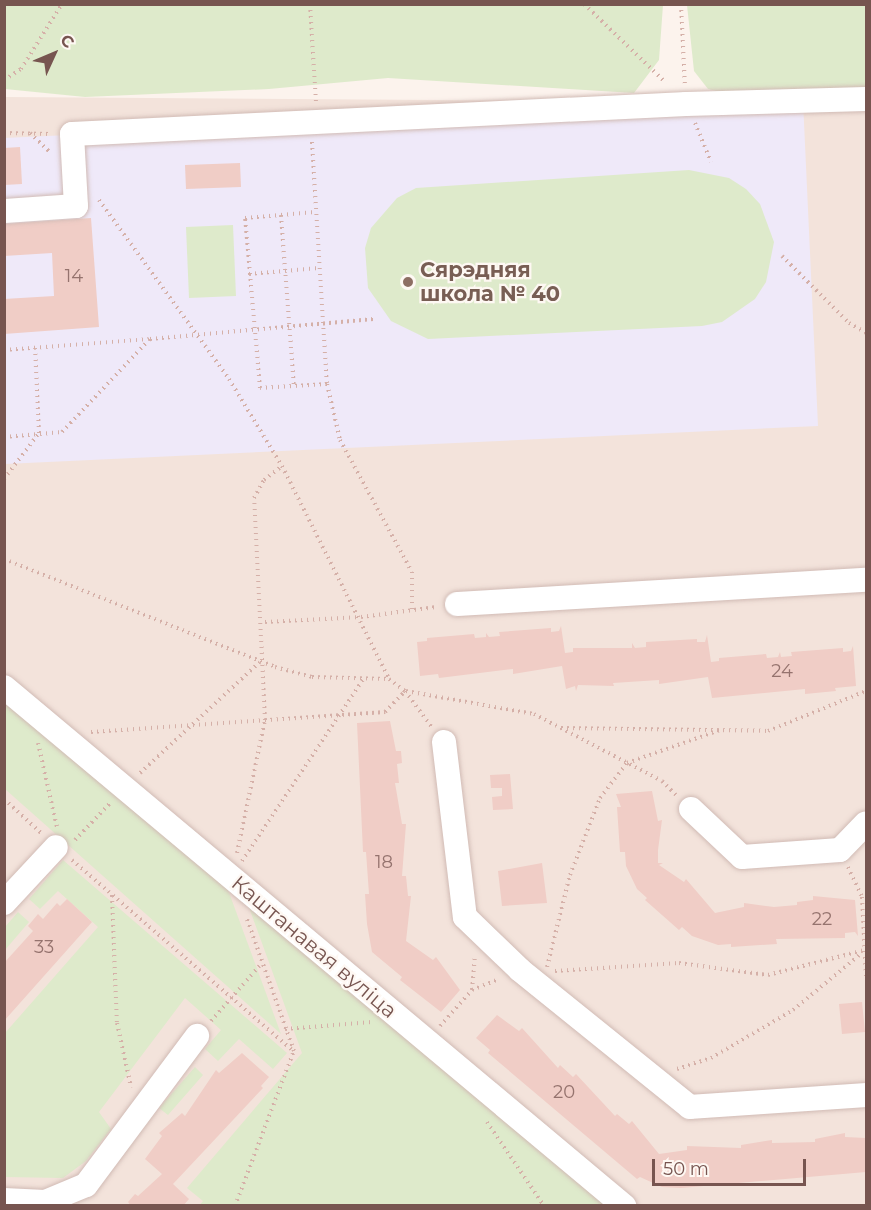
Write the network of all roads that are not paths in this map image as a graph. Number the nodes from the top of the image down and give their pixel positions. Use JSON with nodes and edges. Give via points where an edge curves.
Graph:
{"nodes":[{"id":1,"x":867,"y":99,"type":"edge"},
{"id":2,"x":5,"y":211,"type":"edge"},
{"id":3,"x":867,"y":580,"type":"edge"},
{"id":4,"x":457,"y":604,"type":"road end"},
{"id":5,"x":4,"y":687,"type":"edge"},
{"id":6,"x":444,"y":742,"type":"road end"},
{"id":7,"x":691,"y":809,"type":"road end"},
{"id":8,"x":867,"y":823,"type":"edge"},
{"id":9,"x":59,"y":850,"type":"road end"},
{"id":10,"x":4,"y":903,"type":"edge"},
{"id":11,"x":197,"y":1036,"type":"road end"},
{"id":12,"x":867,"y":1095,"type":"edge"},
{"id":13,"x":4,"y":1200,"type":"edge"},
{"id":14,"x":624,"y":1206,"type":"edge"}],
"edges":[{"from":1,"to":2,"type":"street","via":[[72,134],[76,206]]},
{"from":3,"to":4,"type":"street"},
{"from":5,"to":14,"type":"street","name":"Каштанавая вуліца"},
{"from":6,"to":12,"type":"street","via":[[465,917],[476,931],[529,971],[652,1078],[690,1107]]},
{"from":7,"to":8,"type":"street","via":[[742,856],[840,850]]},
{"from":9,"to":10,"type":"street"},
{"from":11,"to":13,"type":"street","via":[[86,1185],[45,1202]]}]}
